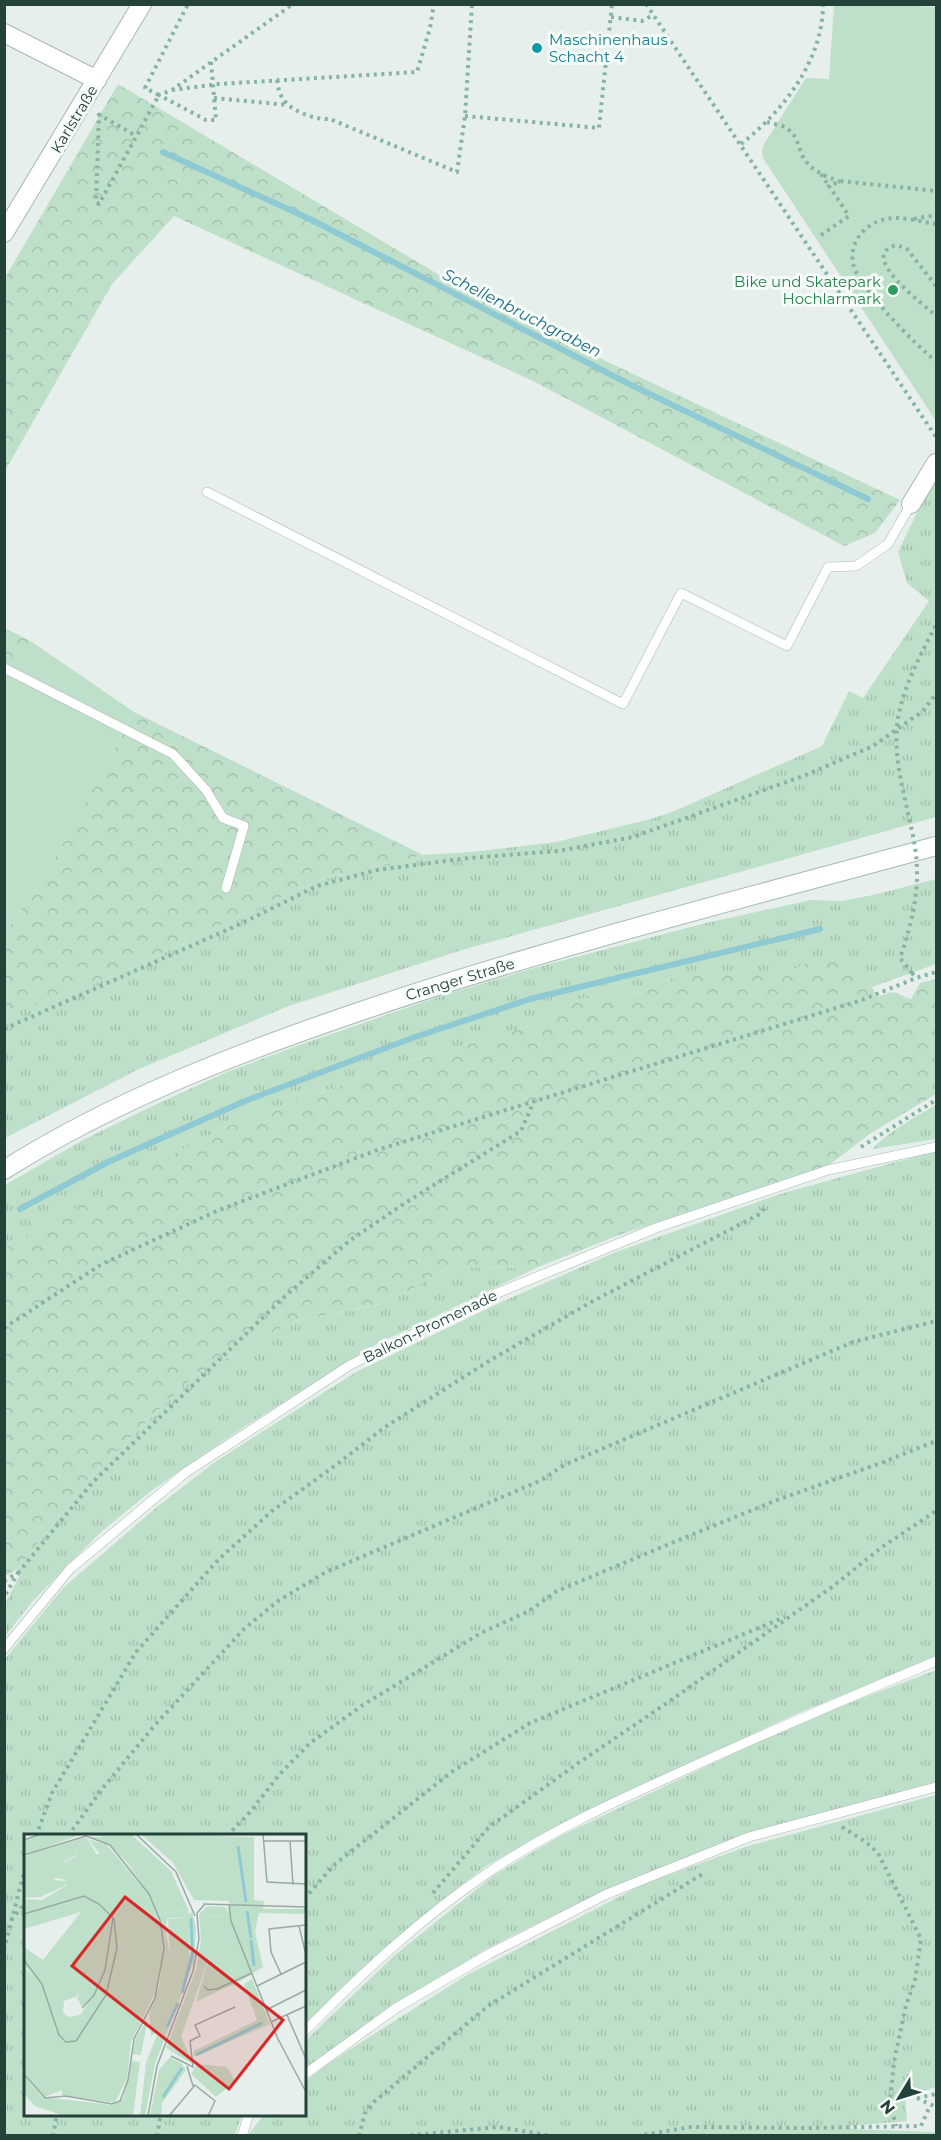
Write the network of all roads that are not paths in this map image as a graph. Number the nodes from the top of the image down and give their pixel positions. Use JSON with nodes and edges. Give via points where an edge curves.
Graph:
{"nodes":[{"id":1,"x":142,"y":4,"type":"edge"},
{"id":2,"x":4,"y":33,"type":"edge"},
{"id":3,"x":97,"y":80,"type":"junction"},
{"id":4,"x":13,"y":200,"type":"edge"},
{"id":5,"x":4,"y":232,"type":"edge"},
{"id":6,"x":936,"y":463,"type":"edge"},
{"id":7,"x":207,"y":492,"type":"dead end"},
{"id":8,"x":911,"y":504,"type":"joint"},
{"id":9,"x":4,"y":668,"type":"edge"},
{"id":10,"x":936,"y":846,"type":"edge"},
{"id":11,"x":226,"y":888,"type":"dead end"},
{"id":12,"x":936,"y":1147,"type":"edge"},
{"id":13,"x":4,"y":1170,"type":"edge"},
{"id":14,"x":4,"y":1649,"type":"edge"},
{"id":15,"x":936,"y":1661,"type":"edge"},
{"id":16,"x":936,"y":1787,"type":"edge"},
{"id":17,"x":306,"y":2030,"type":"edge"},
{"id":18,"x":306,"y":2074,"type":"edge"},
{"id":19,"x":250,"y":2116,"type":"edge"},
{"id":20,"x":242,"y":2136,"type":"edge"}],
"edges":[{"from":1,"to":3,"type":"main road","name":"Karlstraße"},
{"from":2,"to":3,"type":"main road"},
{"from":3,"to":4,"type":"main road","name":"Karlstraße"},
{"from":4,"to":5,"type":"main road","name":"Karlstraße"},
{"from":6,"to":8,"type":"main road"},
{"from":7,"to":8,"type":"lane","via":[[623,704],[681,593],[787,646],[828,567],[856,566],[888,544]]},
{"from":9,"to":11,"type":"lane","via":[[173,754],[206,790],[223,818],[244,826]]},
{"from":10,"to":13,"type":"main road","name":"Cranger Straße","via":[[534,956],[297,1032],[175,1082]]},
{"from":12,"to":14,"type":"lane","name":"Balkon-Promenade","via":[[828,1170],[656,1228],[495,1294],[350,1365],[185,1473],[70,1569]]},
{"from":15,"to":17,"type":"lane","via":[[798,1718],[557,1831],[489,1872],[418,1926]]},
{"from":16,"to":18,"type":"lane","via":[[749,1837],[607,1894],[489,1954],[396,2008]]},
{"from":19,"to":20,"type":"lane"}]}
